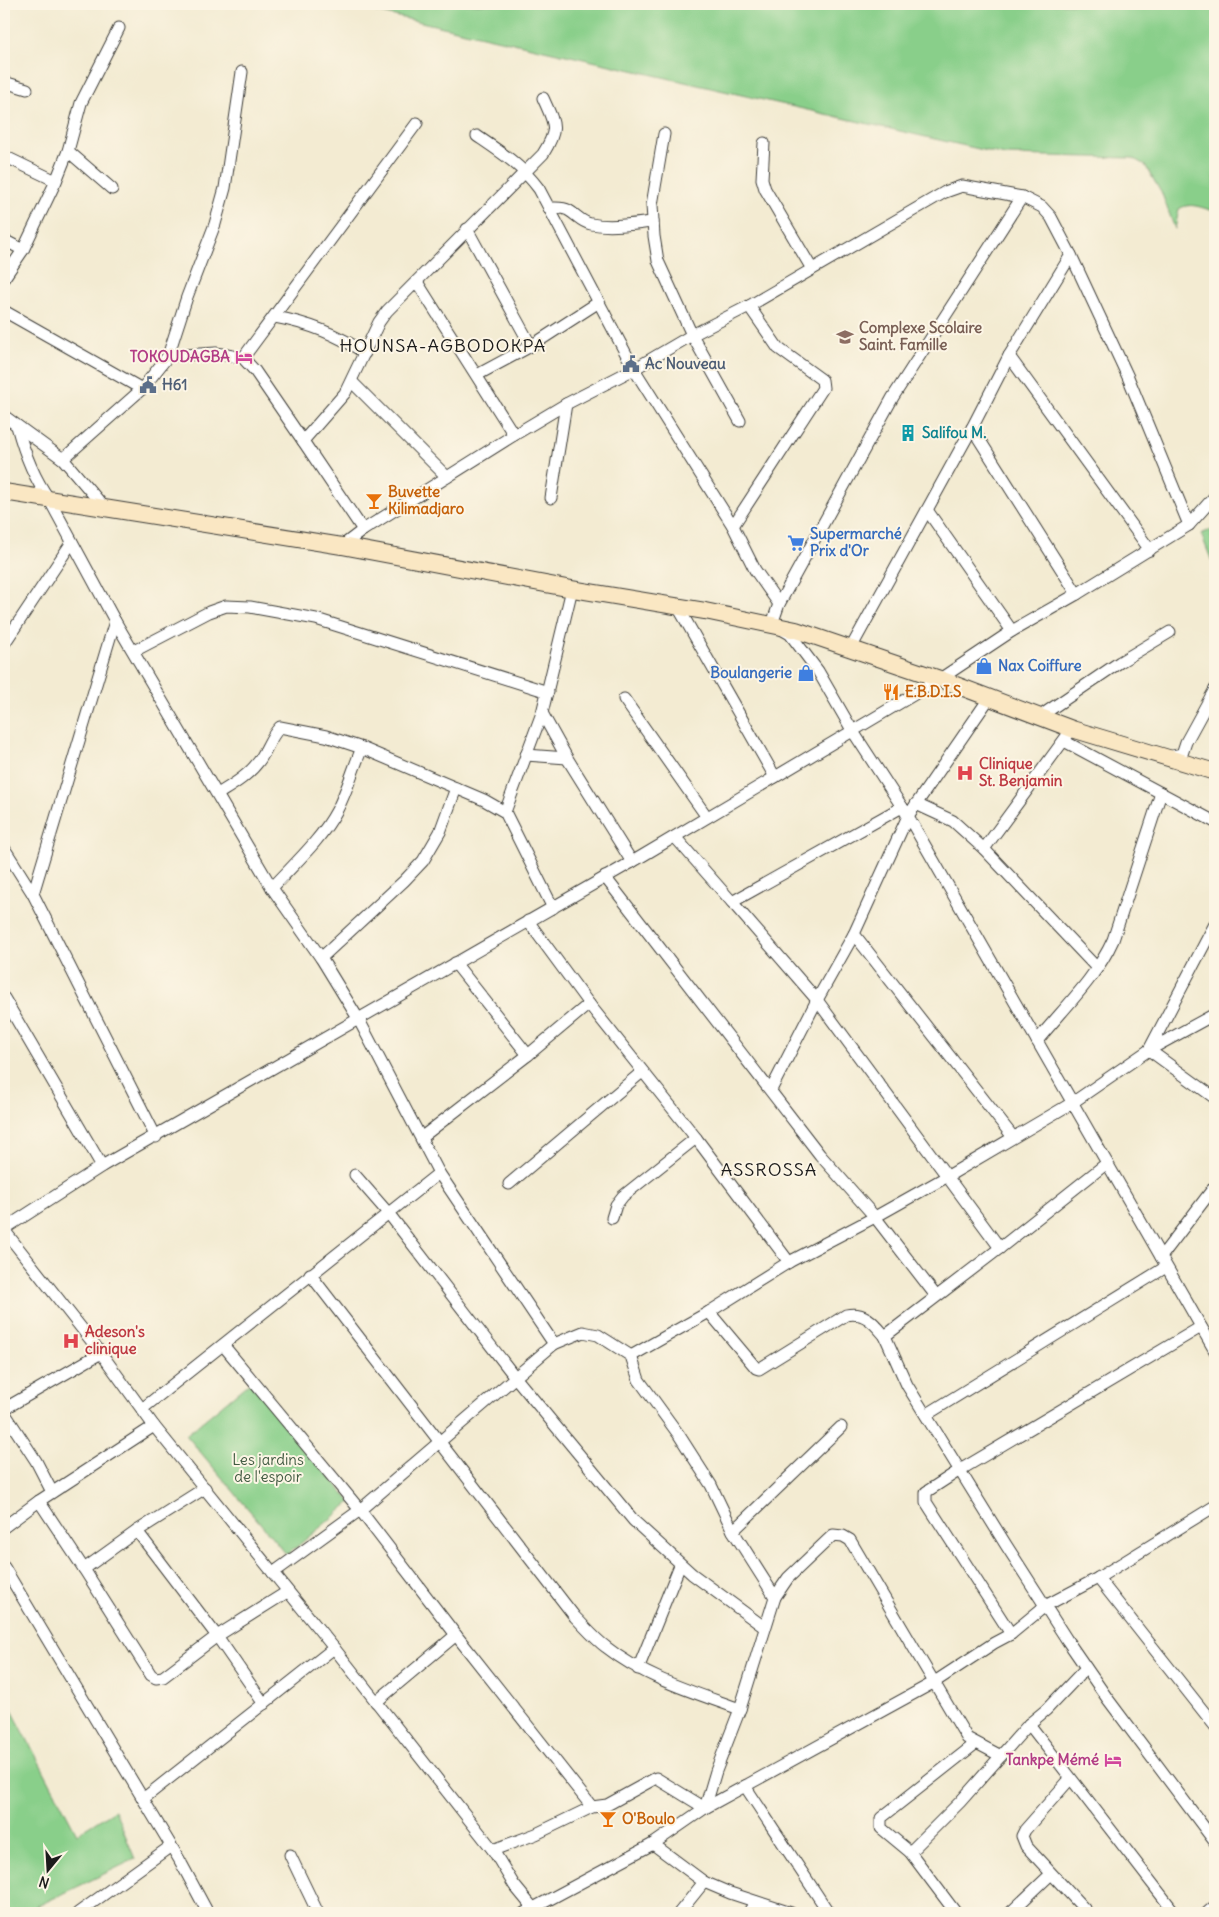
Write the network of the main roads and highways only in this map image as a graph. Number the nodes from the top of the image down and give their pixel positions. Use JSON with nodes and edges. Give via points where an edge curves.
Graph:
{"nodes":[{"id":1,"x":4,"y":492,"type":"edge"},
{"id":2,"x":1215,"y":772,"type":"edge"}],
"edges":[{"from":1,"to":2,"type":"main road","via":[[342,546],[772,624],[990,697],[1039,717],[1068,735],[1167,757]]}]}
